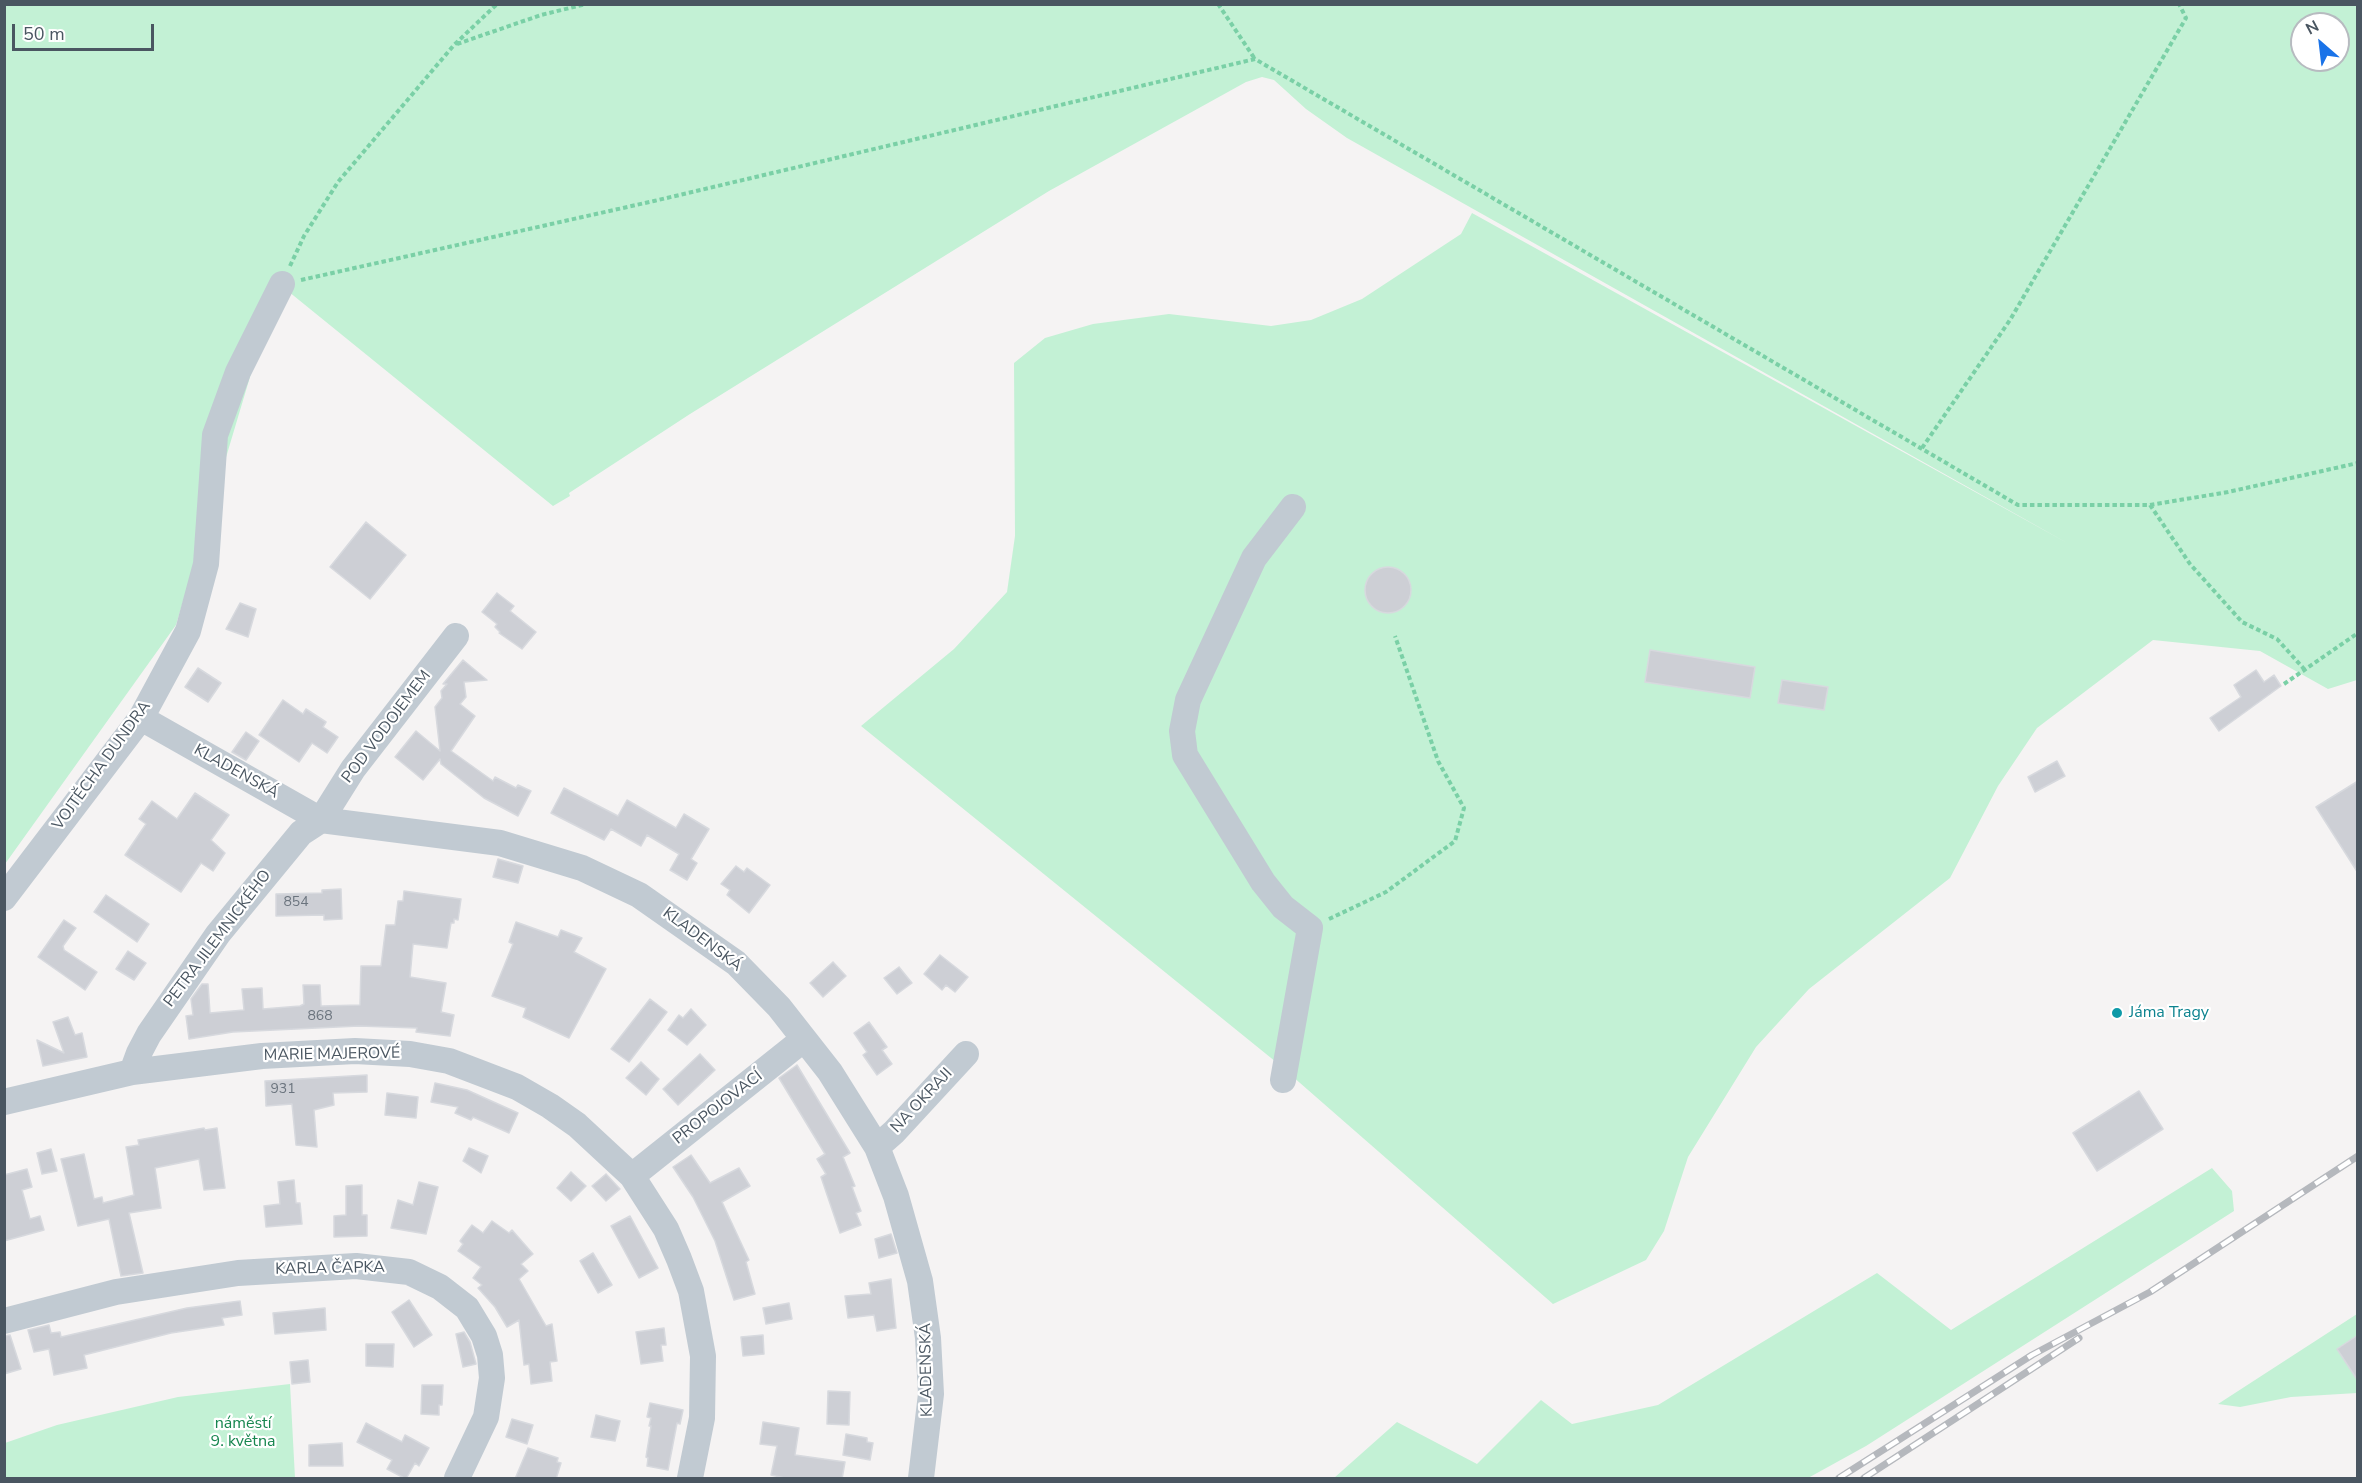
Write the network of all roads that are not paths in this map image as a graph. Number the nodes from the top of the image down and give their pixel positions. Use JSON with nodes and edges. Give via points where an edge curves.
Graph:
{"nodes":[{"id":1,"x":282,"y":284,"type":"road end"},
{"id":2,"x":1293,"y":507,"type":"dead end"},
{"id":3,"x":456,"y":636,"type":"dead end"},
{"id":4,"x":141,"y":718,"type":"junction"},
{"id":5,"x":321,"y":820,"type":"junction"},
{"id":6,"x":4,"y":898,"type":"edge"},
{"id":7,"x":804,"y":1039,"type":"junction"},
{"id":8,"x":966,"y":1054,"type":"dead end"},
{"id":9,"x":132,"y":1072,"type":"junction"},
{"id":10,"x":1283,"y":1080,"type":"dead end"},
{"id":11,"x":4,"y":1102,"type":"edge"},
{"id":12,"x":877,"y":1147,"type":"junction"},
{"id":13,"x":632,"y":1176,"type":"junction"},
{"id":14,"x":4,"y":1321,"type":"edge"},
{"id":15,"x":457,"y":1479,"type":"edge"},
{"id":16,"x":690,"y":1479,"type":"edge"},
{"id":17,"x":921,"y":1479,"type":"edge"}],
"edges":[{"from":1,"to":4,"type":"street","name":"VOJTĚCHA DUNDRA","via":[[238,372],[215,435],[206,564],[188,631]]},
{"from":2,"to":10,"type":"street","via":[[1254,558],[1188,700],[1182,731],[1185,755],[1263,882],[1283,908],[1310,928]]},
{"from":3,"to":5,"type":"street","name":"POD VODOJEMEM","via":[[353,769]]},
{"from":4,"to":5,"type":"street","name":"KLADENSKÁ"},
{"from":4,"to":6,"type":"street","name":"VOJTĚCHA DUNDRA"},
{"from":5,"to":7,"type":"street","name":"KLADENSKÁ","via":[[500,843],[582,868],[639,895],[736,963]]},
{"from":5,"to":9,"type":"street","name":"PETRA JILEMNICKÉHO","via":[[301,833],[218,934],[149,1035]]},
{"from":7,"to":12,"type":"street","name":"KLADENSKÁ","via":[[830,1072]]},
{"from":7,"to":13,"type":"street","name":"PROPOJOVACÍ"},
{"from":8,"to":12,"type":"street","name":"NA OKRAJI"},
{"from":9,"to":11,"type":"street","name":"MARIE MAJEROVÉ"},
{"from":9,"to":13,"type":"street","name":"MARIE MAJEROVÉ","via":[[262,1056],[355,1052],[411,1054],[448,1061],[483,1072],[550,1106]]},
{"from":12,"to":17,"type":"street","name":"KLADENSKÁ","via":[[910,1243],[925,1310],[931,1394]]},
{"from":13,"to":16,"type":"street","name":"MARIE MAJEROVÉ","via":[[666,1229],[691,1291],[699,1323],[702,1418]]},
{"from":14,"to":15,"type":"street","name":"KARLA ČAPKA","via":[[116,1293],[228,1274],[329,1266],[410,1272],[440,1287],[467,1308],[490,1355],[492,1378],[486,1417]]}]}
